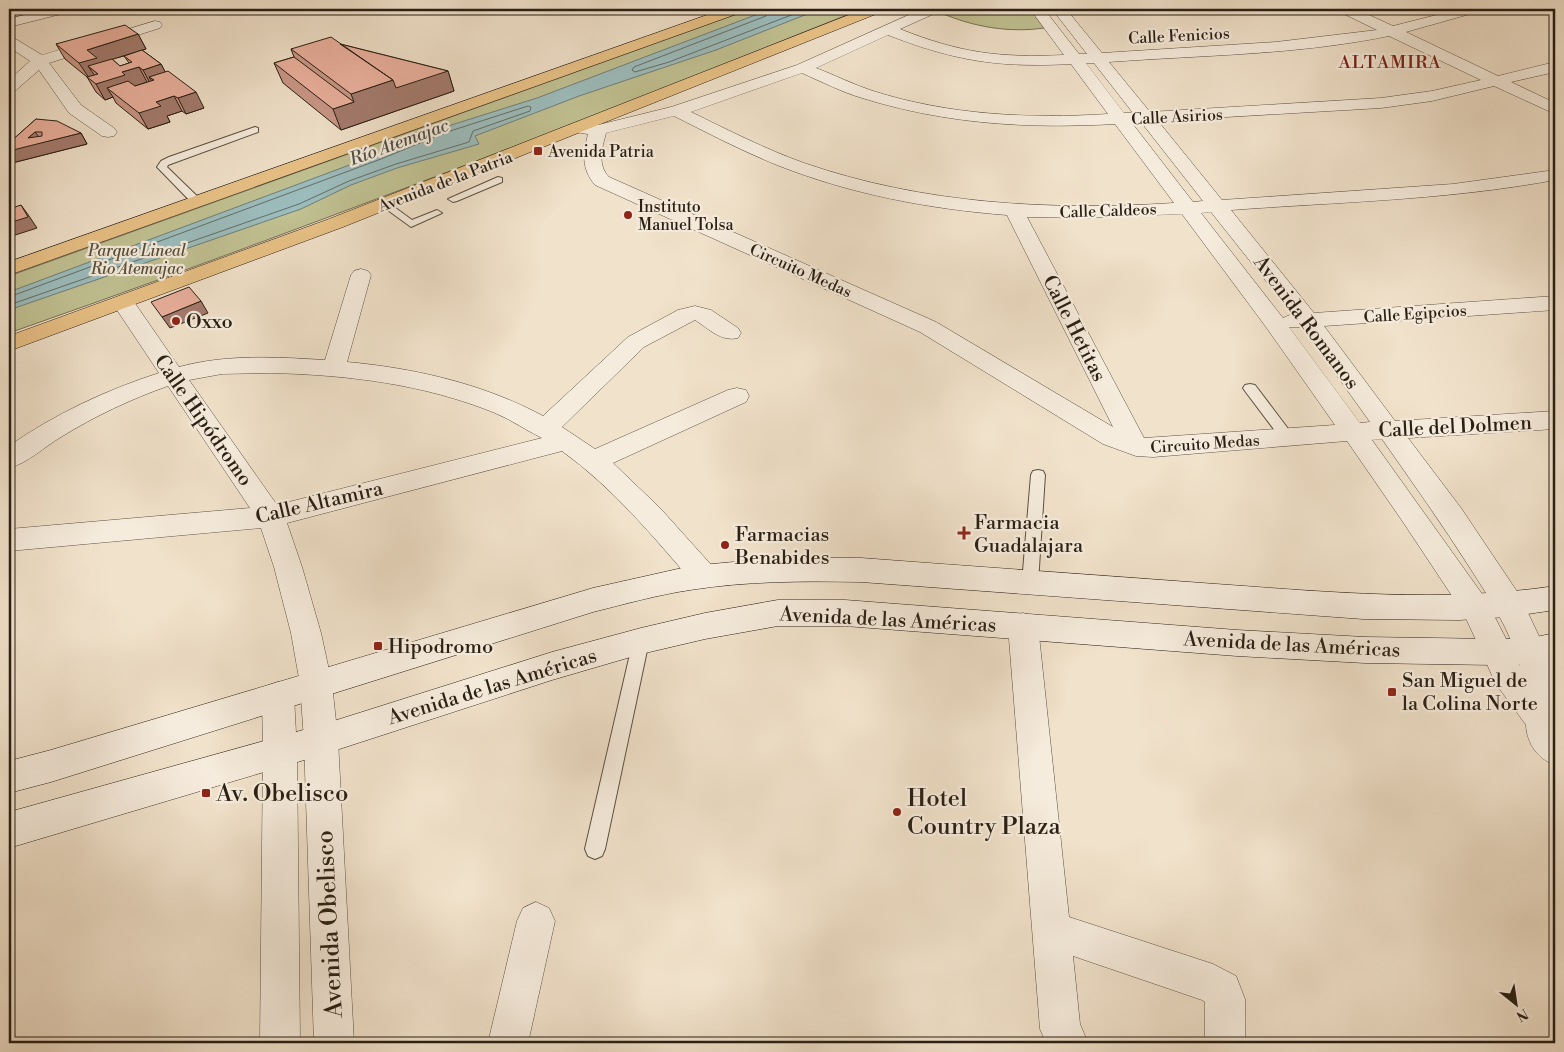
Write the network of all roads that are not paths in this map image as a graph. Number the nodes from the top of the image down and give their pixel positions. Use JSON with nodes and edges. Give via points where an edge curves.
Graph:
{"nodes":[{"id":1,"x":64,"y":9,"type":"edge"},
{"id":2,"x":737,"y":9,"type":"edge"},
{"id":3,"x":876,"y":9,"type":"edge"},
{"id":4,"x":933,"y":9,"type":"edge"},
{"id":5,"x":1037,"y":9,"type":"edge"},
{"id":6,"x":1059,"y":9,"type":"edge"},
{"id":7,"x":1345,"y":9,"type":"edge"},
{"id":8,"x":1472,"y":9,"type":"edge"},
{"id":9,"x":9,"y":23,"type":"edge"},
{"id":10,"x":155,"y":26,"type":"dead end"},
{"id":11,"x":889,"y":30,"type":"junction"},
{"id":12,"x":1392,"y":31,"type":"junction"},
{"id":13,"x":9,"y":41,"type":"edge"},
{"id":14,"x":1098,"y":57,"type":"junction"},
{"id":15,"x":1073,"y":58,"type":"junction"},
{"id":16,"x":9,"y":59,"type":"edge"},
{"id":17,"x":37,"y":59,"type":"junction"},
{"id":18,"x":1555,"y":67,"type":"edge"},
{"id":19,"x":803,"y":68,"type":"junction"},
{"id":20,"x":1496,"y":81,"type":"junction"},
{"id":21,"x":9,"y":88,"type":"edge"},
{"id":22,"x":1555,"y":109,"type":"edge"},
{"id":23,"x":676,"y":111,"type":"junction"},
{"id":24,"x":1146,"y":118,"type":"junction"},
{"id":25,"x":1120,"y":119,"type":"junction"},
{"id":26,"x":589,"y":129,"type":"junction"},
{"id":27,"x":255,"y":130,"type":"dead end"},
{"id":28,"x":108,"y":132,"type":"dead end"},
{"id":29,"x":1555,"y":175,"type":"edge"},
{"id":30,"x":456,"y":176,"type":"junction"},
{"id":31,"x":498,"y":180,"type":"dead end"},
{"id":32,"x":475,"y":190,"type":"junction"},
{"id":33,"x":453,"y":199,"type":"dead end"},
{"id":34,"x":197,"y":202,"type":"junction"},
{"id":35,"x":386,"y":204,"type":"junction"},
{"id":36,"x":1216,"y":205,"type":"junction"},
{"id":37,"x":1187,"y":207,"type":"junction"},
{"id":38,"x":1014,"y":210,"type":"junction"},
{"id":39,"x":437,"y":214,"type":"dead end"},
{"id":40,"x":411,"y":224,"type":"junction"},
{"id":41,"x":396,"y":231,"type":"dead end"},
{"id":42,"x":9,"y":269,"type":"edge"},
{"id":43,"x":360,"y":275,"type":"dead end"},
{"id":44,"x":1555,"y":303,"type":"edge"},
{"id":45,"x":124,"y":304,"type":"junction"},
{"id":46,"x":1308,"y":320,"type":"junction"},
{"id":47,"x":1274,"y":322,"type":"junction"},
{"id":48,"x":730,"y":333,"type":"dead end"},
{"id":49,"x":9,"y":344,"type":"edge"},
{"id":50,"x":9,"y":354,"type":"edge"},
{"id":51,"x":334,"y":367,"type":"junction"},
{"id":52,"x":174,"y":376,"type":"junction"},
{"id":53,"x":1250,"y":388,"type":"dead end"},
{"id":54,"x":737,"y":396,"type":"dead end"},
{"id":55,"x":1555,"y":420,"type":"edge"},
{"id":56,"x":1388,"y":430,"type":"junction"},
{"id":57,"x":1354,"y":432,"type":"junction"},
{"id":58,"x":554,"y":435,"type":"junction"},
{"id":59,"x":1287,"y":437,"type":"junction"},
{"id":60,"x":1136,"y":447,"type":"junction"},
{"id":61,"x":9,"y":459,"type":"edge"},
{"id":62,"x":593,"y":461,"type":"junction"},
{"id":63,"x":1038,"y":475,"type":"dead end"},
{"id":64,"x":271,"y":517,"type":"junction"},
{"id":65,"x":9,"y":540,"type":"edge"},
{"id":66,"x":704,"y":576,"type":"junction"},
{"id":67,"x":1030,"y":583,"type":"junction"},
{"id":68,"x":1555,"y":598,"type":"edge"},
{"id":69,"x":1510,"y":605,"type":"junction"},
{"id":70,"x":1475,"y":607,"type":"junction"},
{"id":71,"x":1023,"y":626,"type":"junction"},
{"id":72,"x":641,"y":640,"type":"junction"},
{"id":73,"x":1543,"y":648,"type":"edge"},
{"id":74,"x":1495,"y":652,"type":"junction"},
{"id":75,"x":316,"y":684,"type":"junction"},
{"id":76,"x":278,"y":696,"type":"junction"},
{"id":77,"x":1552,"y":724,"type":"edge"},
{"id":78,"x":320,"y":740,"type":"junction"},
{"id":79,"x":280,"y":752,"type":"junction"},
{"id":80,"x":9,"y":777,"type":"edge"},
{"id":81,"x":9,"y":830,"type":"edge"},
{"id":82,"x":595,"y":850,"type":"dead end"},
{"id":83,"x":536,"y":921,"type":"dead end"},
{"id":84,"x":1051,"y":930,"type":"junction"},
{"id":85,"x":280,"y":1043,"type":"edge"},
{"id":86,"x":334,"y":1043,"type":"edge"},
{"id":87,"x":508,"y":1043,"type":"edge"},
{"id":88,"x":1068,"y":1043,"type":"edge"},
{"id":89,"x":1224,"y":1043,"type":"edge"}],
"edges":[{"from":1,"to":9,"type":"street"},
{"from":2,"to":34,"type":"main road"},
{"from":3,"to":26,"type":"main road","name":"Avenida de la Patria"},
{"from":4,"to":11,"type":"street"},
{"from":5,"to":15,"type":"street","name":"Avenida Romanos"},
{"from":6,"to":14,"type":"street","name":"Avenida Romanos"},
{"from":7,"to":12,"type":"street"},
{"from":8,"to":12,"type":"street","name":"Calle Fenicios"},
{"from":10,"to":17,"type":"street"},
{"from":11,"to":15,"type":"street","name":"Calle Fenicios","via":[[936,48],[974,57],[1021,60]]},
{"from":11,"to":19,"type":"street"},
{"from":12,"to":14,"type":"street","name":"Calle Fenicios","via":[[1313,45]]},
{"from":12,"to":20,"type":"street"},
{"from":13,"to":17,"type":"street"},
{"from":14,"to":15,"type":"street","name":"Calle Fenicios"},
{"from":14,"to":24,"type":"street","name":"Avenida Romanos"},
{"from":15,"to":25,"type":"street","name":"Avenida Romanos"},
{"from":16,"to":17,"type":"street"},
{"from":17,"to":21,"type":"street"},
{"from":17,"to":28,"type":"street","via":[[75,109]]},
{"from":18,"to":20,"type":"street","name":"Calle Asirios"},
{"from":19,"to":23,"type":"street"},
{"from":19,"to":25,"type":"street","name":"Calle Asirios","via":[[874,96],[947,114],[1015,121]]},
{"from":20,"to":22,"type":"street"},
{"from":20,"to":24,"type":"street","name":"Calle Asirios","via":[[1389,102]]},
{"from":23,"to":26,"type":"street"},
{"from":23,"to":38,"type":"street","name":"Calle Caldeos","via":[[758,151],[849,182],[948,203]]},
{"from":24,"to":25,"type":"street","name":"Calle Asirios"},
{"from":24,"to":36,"type":"street","name":"Avenida Romanos"},
{"from":25,"to":37,"type":"street","name":"Avenida Romanos"},
{"from":26,"to":30,"type":"main road","name":"Avenida de la Patria"},
{"from":26,"to":60,"type":"street","name":"Circuito Medas","via":[[592,167],[602,181],[928,327],[1112,438]]},
{"from":27,"to":34,"type":"lane","via":[[164,163],[162,167]]},
{"from":29,"to":36,"type":"street","name":"Calle Caldeos","via":[[1473,188]]},
{"from":30,"to":32,"type":"lane"},
{"from":30,"to":35,"type":"main road","name":"Avenida de la Patria"},
{"from":31,"to":32,"type":"lane"},
{"from":32,"to":33,"type":"lane"},
{"from":34,"to":42,"type":"main road"},
{"from":35,"to":40,"type":"lane"},
{"from":35,"to":45,"type":"main road","name":"Avenida de la Patria"},
{"from":36,"to":37,"type":"street","name":"Calle Caldeos"},
{"from":36,"to":46,"type":"street","name":"Avenida Romanos"},
{"from":37,"to":38,"type":"street","name":"Calle Caldeos","via":[[1081,212]]},
{"from":37,"to":47,"type":"street","name":"Avenida Romanos"},
{"from":38,"to":60,"type":"street","name":"Calle Hetitas"},
{"from":39,"to":40,"type":"lane"},
{"from":40,"to":41,"type":"lane"},
{"from":43,"to":51,"type":"street"},
{"from":44,"to":46,"type":"street","name":"Calle Egipcios"},
{"from":45,"to":49,"type":"main road","name":"Avenida de la Patria"},
{"from":45,"to":50,"type":"main road","name":"Avenida de la Patria"},
{"from":45,"to":52,"type":"street","name":"Calle Hipódromo"},
{"from":46,"to":47,"type":"street","name":"Calle Egipcios"},
{"from":46,"to":56,"type":"street","name":"Avenida Romanos"},
{"from":47,"to":57,"type":"street","name":"Avenida Romanos"},
{"from":48,"to":58,"type":"street","via":[[695,313],[636,342]]},
{"from":51,"to":52,"type":"street","via":[[224,366]]},
{"from":51,"to":58,"type":"street","via":[[411,379],[469,394],[506,407]]},
{"from":52,"to":61,"type":"street","via":[[78,416]]},
{"from":52,"to":64,"type":"street","name":"Calle Hipódromo"},
{"from":53,"to":59,"type":"lane"},
{"from":54,"to":62,"type":"street"},
{"from":55,"to":56,"type":"street","name":"Calle del Dolmen"},
{"from":56,"to":57,"type":"street","name":"Calle del Dolmen"},
{"from":56,"to":69,"type":"street","name":"Avenida Romanos","via":[[1451,515]]},
{"from":57,"to":59,"type":"street","name":"Circuito Medas"},
{"from":57,"to":70,"type":"street","name":"Avenida Romanos"},
{"from":58,"to":62,"type":"street"},
{"from":58,"to":64,"type":"street","name":"Calle Altamira"},
{"from":59,"to":60,"type":"street","name":"Circuito Medas"},
{"from":62,"to":66,"type":"street","via":[[638,502]]},
{"from":63,"to":67,"type":"lane"},
{"from":64,"to":65,"type":"street","name":"Calle Altamira"},
{"from":64,"to":75,"type":"street","name":"Calle Hipódromo","via":[[306,633]]},
{"from":66,"to":67,"type":"street","name":"Avenida de las Américas","via":[[807,568]]},
{"from":66,"to":75,"type":"street","name":"Avenida de las Américas","via":[[593,600]]},
{"from":67,"to":70,"type":"street","name":"Avenida de las Américas","via":[[1362,607]]},
{"from":68,"to":69,"type":"street","name":"Avenida de las Américas"},
{"from":69,"to":70,"type":"street","name":"Avenida de las Américas"},
{"from":69,"to":73,"type":"street","name":"Avenida Romanos"},
{"from":70,"to":74,"type":"street","name":"Avenida Romanos"},
{"from":71,"to":72,"type":"street","name":"Avenida de las Américas","via":[[845,613],[778,613]]},
{"from":71,"to":74,"type":"street","name":"Avenida de las Américas","via":[[1237,643],[1365,650]]},
{"from":71,"to":84,"type":"street"},
{"from":72,"to":78,"type":"street","name":"Avenida de las Américas"},
{"from":72,"to":82,"type":"lane"},
{"from":73,"to":74,"type":"street","name":"Avenida de las Américas"},
{"from":73,"to":77,"type":"street","name":"Avenida Romanos","via":[[1538,681]]},
{"from":74,"to":77,"type":"street","name":"Avenida Romanos","via":[[1522,697]]},
{"from":75,"to":76,"type":"street","name":"Avenida de las Américas"},
{"from":75,"to":78,"type":"street","name":"Avenida Obelisco"},
{"from":76,"to":79,"type":"street","name":"Avenida Obelisco"},
{"from":76,"to":80,"type":"street","name":"Avenida de las Américas"},
{"from":78,"to":79,"type":"street","name":"Avenida de las Américas"},
{"from":78,"to":86,"type":"street","name":"Avenida Obelisco"},
{"from":79,"to":81,"type":"street","name":"Avenida de las Américas"},
{"from":79,"to":85,"type":"street","name":"Avenida Obelisco"},
{"from":83,"to":87,"type":"street"},
{"from":84,"to":88,"type":"street","via":[[1060,1029]]},
{"from":84,"to":89,"type":"street","via":[[1213,984],[1222,990],[1225,999]]}]}
